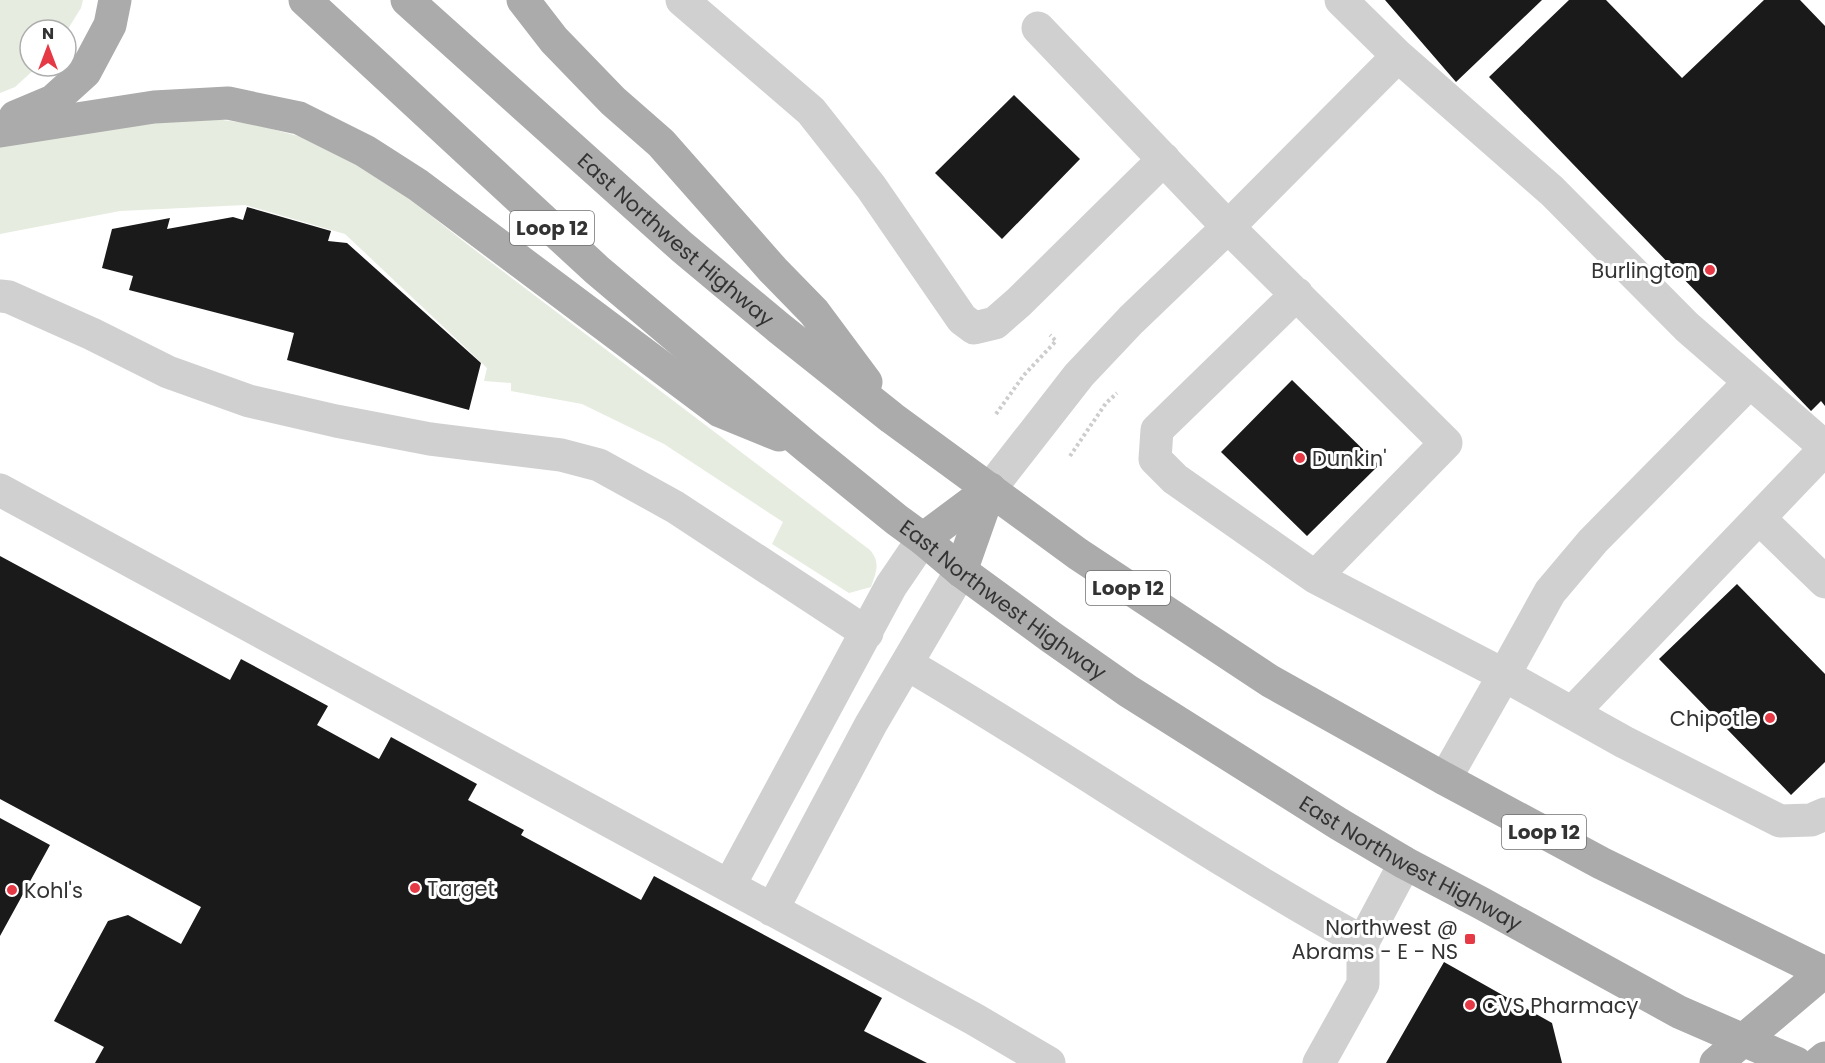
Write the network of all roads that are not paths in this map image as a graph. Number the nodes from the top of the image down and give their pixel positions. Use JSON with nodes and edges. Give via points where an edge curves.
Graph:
{"nodes":[{"id":1,"x":115,"y":0,"type":"edge"},
{"id":2,"x":305,"y":0,"type":"edge"},
{"id":3,"x":407,"y":0,"type":"edge"},
{"id":4,"x":523,"y":0,"type":"edge"},
{"id":5,"x":682,"y":0,"type":"edge"},
{"id":6,"x":1341,"y":0,"type":"edge"},
{"id":7,"x":1038,"y":28,"type":"dead end"},
{"id":8,"x":1398,"y":56,"type":"junction"},
{"id":9,"x":0,"y":123,"type":"edge"},
{"id":10,"x":0,"y":131,"type":"edge"},
{"id":11,"x":1164,"y":159,"type":"junction"},
{"id":12,"x":1227,"y":227,"type":"junction"},
{"id":13,"x":1297,"y":294,"type":"junction"},
{"id":14,"x":0,"y":296,"type":"edge"},
{"id":15,"x":1750,"y":382,"type":"junction"},
{"id":16,"x":892,"y":418,"type":"junction"},
{"id":17,"x":807,"y":447,"type":"junction"},
{"id":18,"x":1825,"y":448,"type":"edge"},
{"id":19,"x":990,"y":489,"type":"junction"},
{"id":20,"x":0,"y":490,"type":"edge"},
{"id":21,"x":1759,"y":518,"type":"junction"},
{"id":22,"x":923,"y":539,"type":"junction"},
{"id":23,"x":961,"y":571,"type":"junction"},
{"id":24,"x":1315,"y":577,"type":"junction"},
{"id":25,"x":1825,"y":582,"type":"edge"},
{"id":26,"x":867,"y":633,"type":"junction"},
{"id":27,"x":907,"y":664,"type":"junction"},
{"id":28,"x":1504,"y":675,"type":"junction"},
{"id":29,"x":1572,"y":713,"type":"junction"},
{"id":30,"x":1445,"y":779,"type":"junction"},
{"id":31,"x":1825,"y":814,"type":"edge"},
{"id":32,"x":1405,"y":863,"type":"junction"},
{"id":33,"x":729,"y":886,"type":"junction"},
{"id":34,"x":772,"y":910,"type":"junction"},
{"id":35,"x":1363,"y":942,"type":"junction"},
{"id":36,"x":1825,"y":972,"type":"edge"},
{"id":37,"x":1742,"y":1040,"type":"junction"},
{"id":38,"x":1825,"y":1058,"type":"edge"},
{"id":39,"x":1049,"y":1063,"type":"edge"},
{"id":40,"x":1319,"y":1063,"type":"edge"},
{"id":41,"x":1716,"y":1063,"type":"edge"},
{"id":42,"x":1796,"y":1063,"type":"edge"},
{"id":43,"x":1819,"y":1063,"type":"edge"}],
"edges":[{"from":1,"to":9,"type":"main road","via":[[110,25],[85,72],[53,101]]},
{"from":2,"to":17,"type":"main road","name":"East Northwest Highway","number":"Loop 12","via":[[597,270]]},
{"from":3,"to":16,"type":"main road","name":"East Northwest Highway","number":"Loop 12","via":[[682,247]]},
{"from":4,"to":16,"type":"main road","via":[[554,40],[613,101],[662,143],[814,312]]},
{"from":5,"to":11,"type":"lane","via":[[811,111],[871,187],[962,319],[974,328],[995,323],[1019,302]]},
{"from":6,"to":8,"type":"lane"},
{"from":7,"to":11,"type":"lane"},
{"from":8,"to":12,"type":"lane"},
{"from":8,"to":15,"type":"lane","via":[[1552,191],[1687,327]]},
{"from":10,"to":17,"type":"main road","via":[[154,107],[228,103],[300,118],[365,151],[418,185],[720,411]]},
{"from":11,"to":12,"type":"lane"},
{"from":12,"to":13,"type":"lane"},
{"from":12,"to":19,"type":"lane","via":[[1079,375]]},
{"from":13,"to":24,"type":"lane","via":[[1446,443]]},
{"from":13,"to":24,"type":"lane","via":[[1157,430],[1155,459],[1175,479]]},
{"from":14,"to":26,"type":"lane","via":[[168,372],[249,401],[430,439],[561,454],[599,465],[675,507]]},
{"from":15,"to":18,"type":"lane"},
{"from":15,"to":28,"type":"lane","via":[[1593,541],[1550,592]]},
{"from":16,"to":19,"type":"main road","name":"East Northwest Highway","number":"Loop 12"},
{"from":17,"to":22,"type":"main road","name":"East Northwest Highway","number":"Loop 12"},
{"from":18,"to":21,"type":"lane"},
{"from":19,"to":22,"type":"main road"},
{"from":19,"to":23,"type":"main road"},
{"from":19,"to":30,"type":"main road","name":"East Northwest Highway","number":"Loop 12","via":[[1078,554],[1270,681]]},
{"from":20,"to":33,"type":"lane"},
{"from":21,"to":25,"type":"lane"},
{"from":21,"to":29,"type":"lane"},
{"from":22,"to":23,"type":"main road","name":"East Northwest Highway","number":"Loop 12"},
{"from":22,"to":26,"type":"lane","via":[[891,585]]},
{"from":23,"to":27,"type":"lane"},
{"from":23,"to":32,"type":"main road","name":"East Northwest Highway","number":"Loop 12","via":[[1128,691]]},
{"from":24,"to":28,"type":"lane"},
{"from":26,"to":33,"type":"lane"},
{"from":27,"to":34,"type":"lane"},
{"from":27,"to":35,"type":"lane"},
{"from":28,"to":29,"type":"lane"},
{"from":28,"to":30,"type":"lane"},
{"from":29,"to":31,"type":"lane","via":[[1780,821],[1811,820]]},
{"from":30,"to":36,"type":"main road","name":"East Northwest Highway","number":"Loop 12","via":[[1601,863]]},
{"from":32,"to":35,"type":"lane"},
{"from":32,"to":37,"type":"main road","name":"East Northwest Highway","number":"Loop 12","via":[[1679,1012]]},
{"from":33,"to":34,"type":"lane"},
{"from":34,"to":39,"type":"lane"},
{"from":35,"to":40,"type":"lane","via":[[1363,984]]},
{"from":36,"to":37,"type":"main road"},
{"from":37,"to":41,"type":"main road"},
{"from":37,"to":42,"type":"main road","name":"East Northwest Highway","number":"Loop 12"},
{"from":38,"to":43,"type":"main road"}]}
